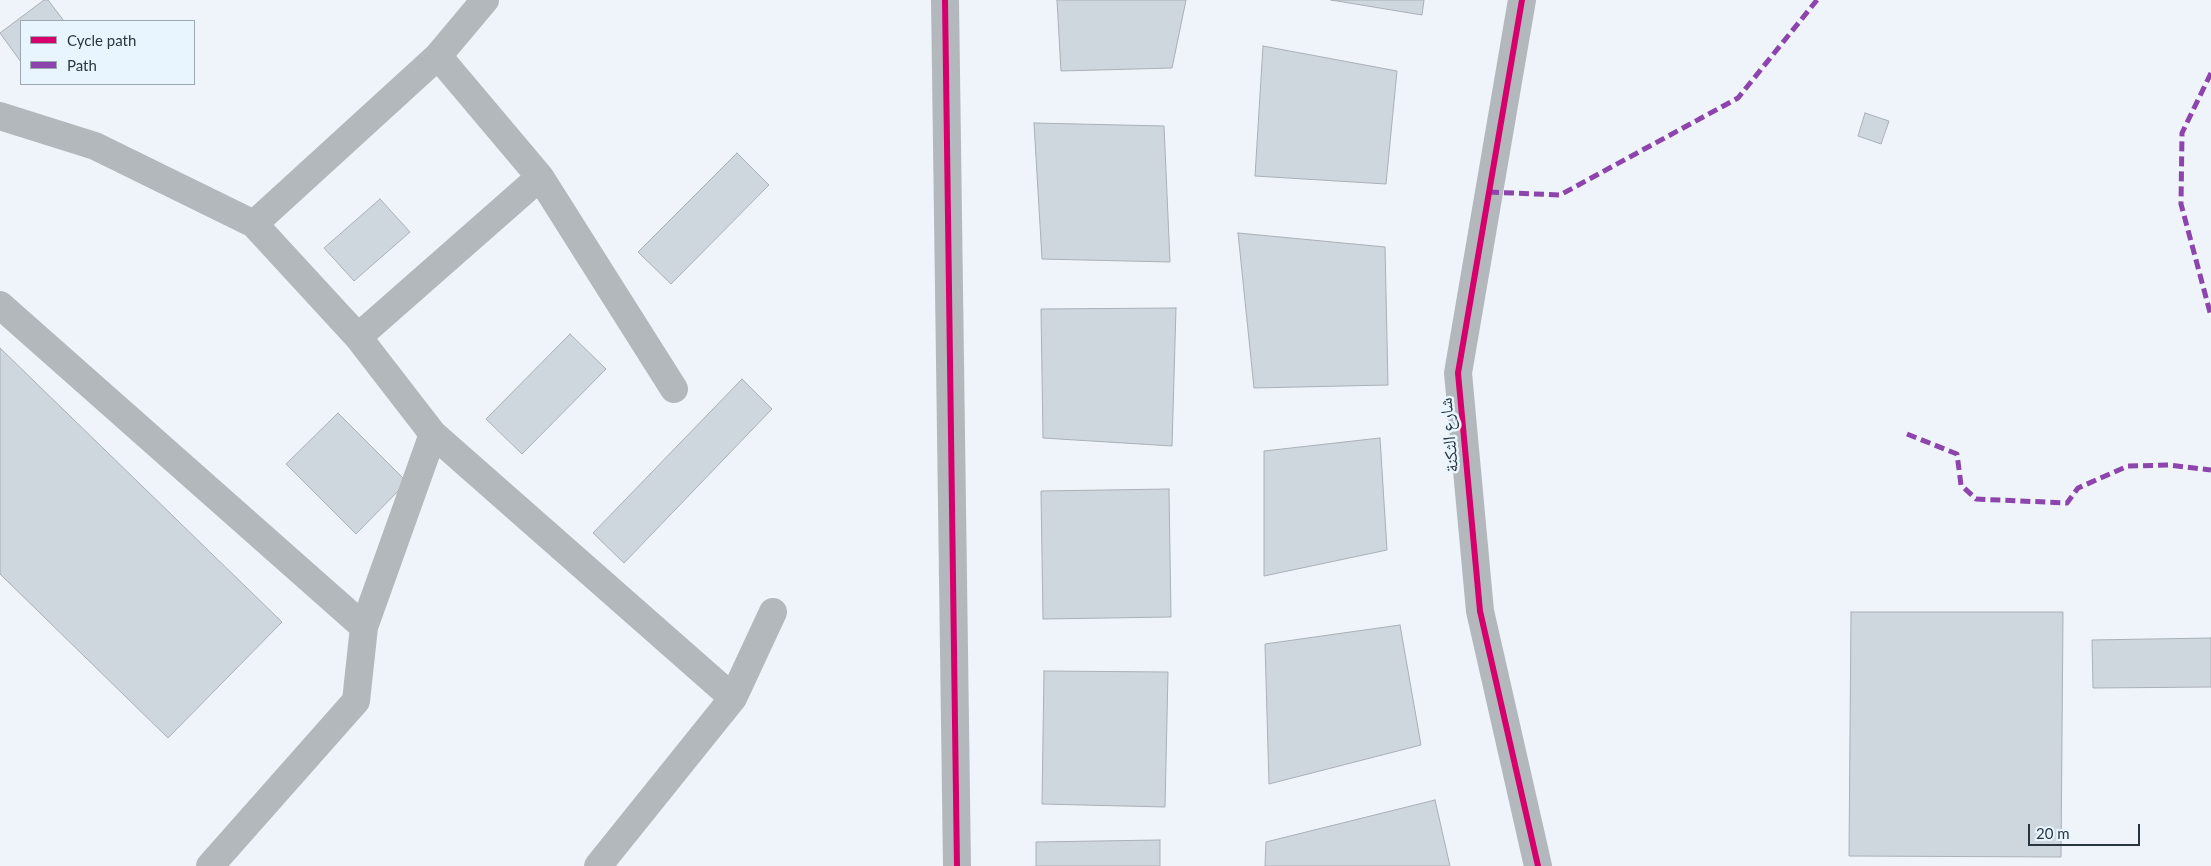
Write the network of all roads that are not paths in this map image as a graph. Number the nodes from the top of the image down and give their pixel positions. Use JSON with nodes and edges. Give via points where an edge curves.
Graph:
{"nodes":[{"id":1,"x":485,"y":0,"type":"edge"},
{"id":2,"x":945,"y":0,"type":"edge"},
{"id":3,"x":1522,"y":0,"type":"edge"},
{"id":4,"x":438,"y":56,"type":"junction"},
{"id":5,"x":0,"y":116,"type":"edge"},
{"id":6,"x":540,"y":178,"type":"junction"},
{"id":7,"x":254,"y":224,"type":"junction"},
{"id":8,"x":0,"y":305,"type":"edge"},
{"id":9,"x":358,"y":337,"type":"junction"},
{"id":10,"x":674,"y":389,"type":"dead end"},
{"id":11,"x":433,"y":434,"type":"junction"},
{"id":12,"x":773,"y":612,"type":"dead end"},
{"id":13,"x":364,"y":627,"type":"junction"},
{"id":14,"x":733,"y":698,"type":"junction"},
{"id":15,"x":210,"y":866,"type":"edge"},
{"id":16,"x":598,"y":866,"type":"edge"},
{"id":17,"x":956,"y":866,"type":"edge"},
{"id":18,"x":1538,"y":866,"type":"edge"}],
"edges":[{"from":1,"to":4,"type":"street"},
{"from":2,"to":17,"type":"street"},
{"from":3,"to":18,"type":"street","name":"شارع الثكنة","via":[[1458,372],[1480,611]]},
{"from":4,"to":6,"type":"street"},
{"from":4,"to":7,"type":"street"},
{"from":5,"to":7,"type":"street","via":[[95,146]]},
{"from":6,"to":9,"type":"street"},
{"from":6,"to":10,"type":"street"},
{"from":7,"to":9,"type":"street"},
{"from":8,"to":13,"type":"street"},
{"from":9,"to":11,"type":"street"},
{"from":11,"to":13,"type":"street"},
{"from":11,"to":14,"type":"street"},
{"from":12,"to":14,"type":"street"},
{"from":13,"to":15,"type":"street","via":[[356,702]]},
{"from":14,"to":16,"type":"street"}]}
